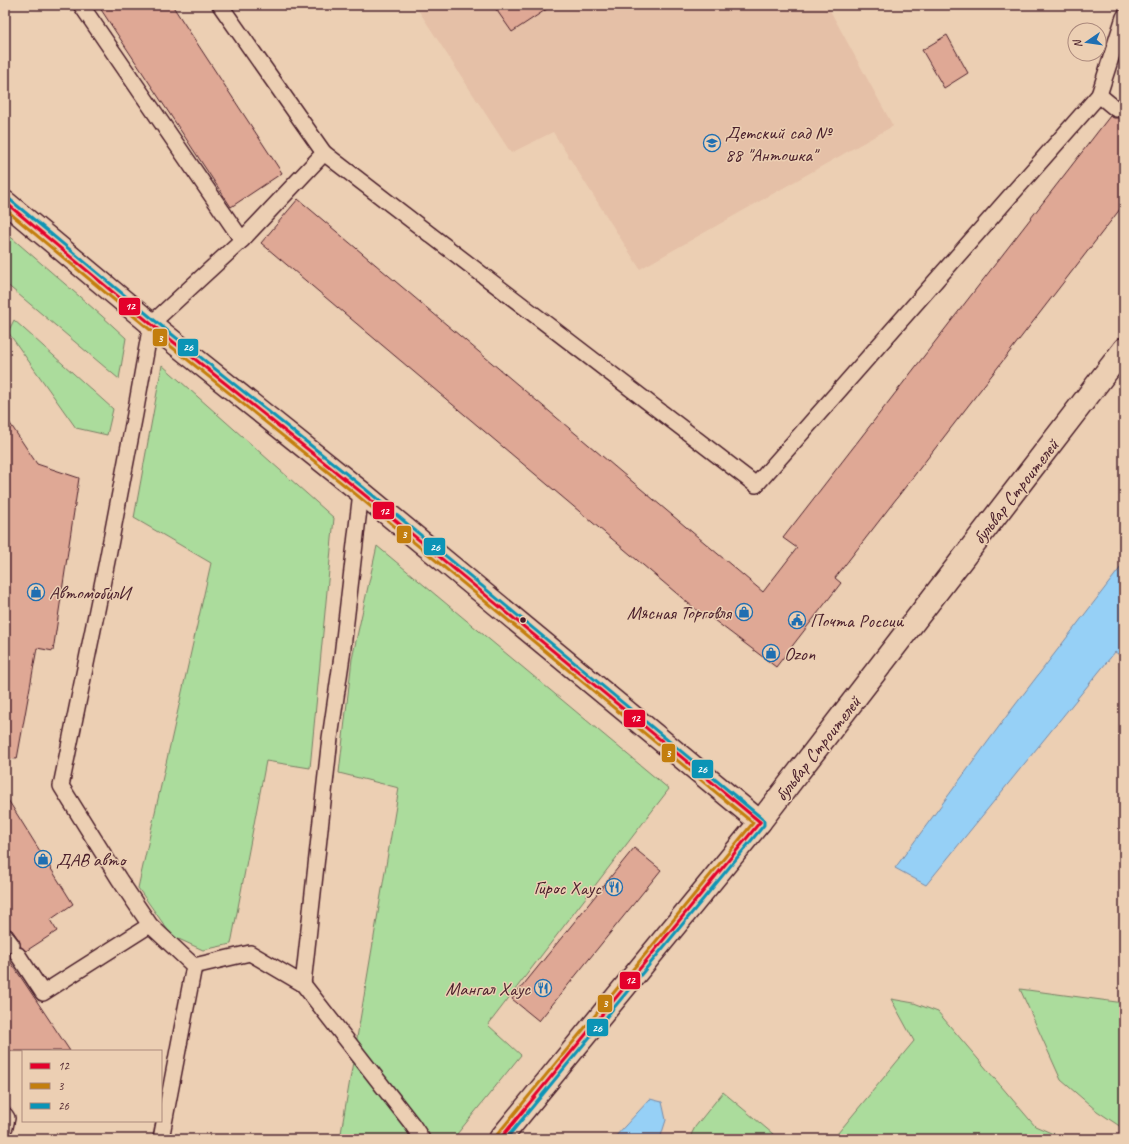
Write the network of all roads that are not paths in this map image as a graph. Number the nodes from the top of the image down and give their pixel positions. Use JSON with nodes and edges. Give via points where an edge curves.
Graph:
{"nodes":[{"id":1,"x":81,"y":5,"type":"edge"},
{"id":2,"x":220,"y":5,"type":"edge"},
{"id":3,"x":1124,"y":17,"type":"edge"},
{"id":4,"x":1099,"y":95,"type":"junction"},
{"id":5,"x":1116,"y":109,"type":"dead end"},
{"id":6,"x":324,"y":152,"type":"junction"},
{"id":7,"x":5,"y":202,"type":"edge"},
{"id":8,"x":242,"y":240,"type":"junction"},
{"id":9,"x":151,"y":324,"type":"junction"},
{"id":10,"x":1124,"y":349,"type":"edge"},
{"id":11,"x":361,"y":492,"type":"junction"},
{"id":12,"x":760,"y":822,"type":"junction"},
{"id":13,"x":150,"y":925,"type":"junction"},
{"id":14,"x":12,"y":945,"type":"edge"},
{"id":15,"x":194,"y":966,"type":"junction"},
{"id":16,"x":303,"y":984,"type":"junction"},
{"id":17,"x":5,"y":1115,"type":"edge"},
{"id":18,"x":5,"y":1127,"type":"edge"},
{"id":19,"x":161,"y":1139,"type":"edge"},
{"id":20,"x":422,"y":1139,"type":"edge"},
{"id":21,"x":500,"y":1139,"type":"edge"}],
"edges":[{"from":1,"to":8,"type":"lane"},
{"from":2,"to":6,"type":"lane"},
{"from":3,"to":4,"type":"lane"},
{"from":4,"to":5,"type":"lane"},
{"from":4,"to":6,"type":"lane","via":[[756,486]]},
{"from":6,"to":8,"type":"lane"},
{"from":7,"to":9,"type":"street"},
{"from":8,"to":9,"type":"lane"},
{"from":9,"to":11,"type":"street"},
{"from":9,"to":13,"type":"lane","via":[[136,414],[61,786]]},
{"from":10,"to":12,"type":"street","name":"бульвар Строителей"},
{"from":11,"to":12,"type":"street"},
{"from":11,"to":16,"type":"lane","via":[[329,745]]},
{"from":12,"to":21,"type":"street","name":"бульвар Строителей"},
{"from":13,"to":14,"type":"lane","via":[[43,993]]},
{"from":13,"to":15,"type":"lane"},
{"from":15,"to":16,"type":"lane","via":[[250,953]]},
{"from":15,"to":19,"type":"lane"},
{"from":16,"to":20,"type":"lane"},
{"from":17,"to":18,"type":"lane"}]}
